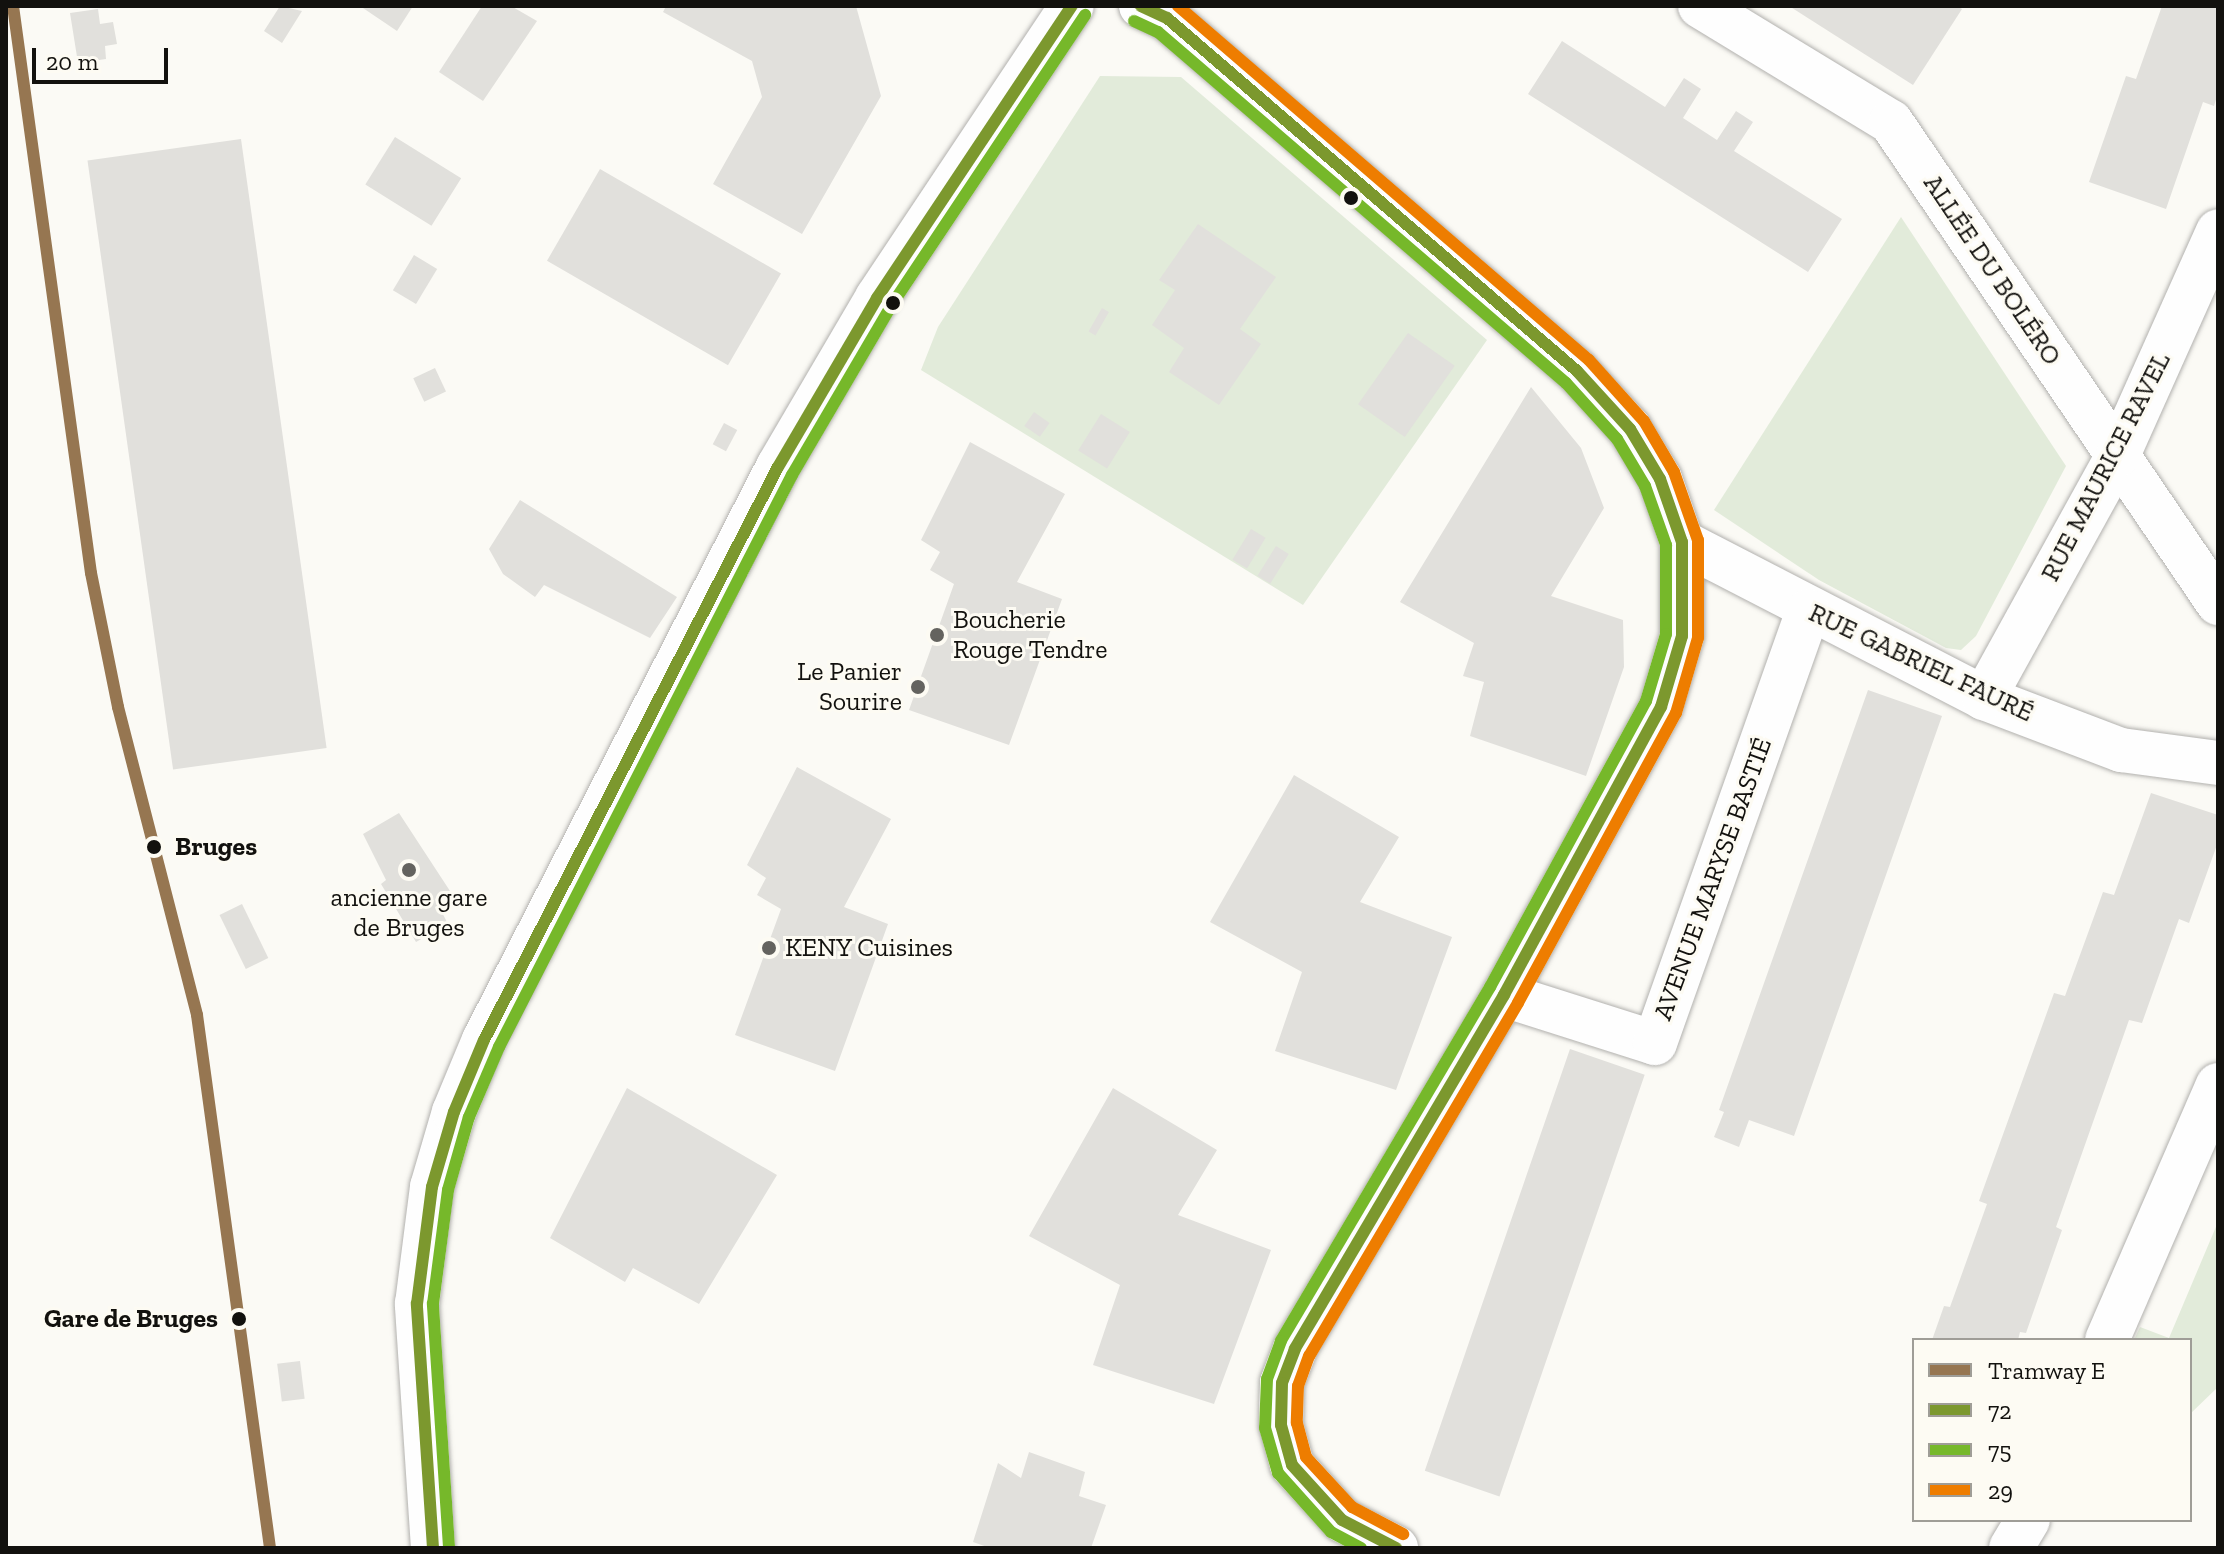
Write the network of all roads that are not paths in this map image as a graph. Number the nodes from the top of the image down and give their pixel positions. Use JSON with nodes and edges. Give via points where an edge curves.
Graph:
{"nodes":[{"id":1,"x":1072,"y":6,"type":"edge"},
{"id":2,"x":1141,"y":6,"type":"edge"},
{"id":3,"x":1700,"y":6,"type":"edge"},
{"id":4,"x":2218,"y":231,"type":"edge"},
{"id":5,"x":2118,"y":455,"type":"junction"},
{"id":6,"x":1682,"y":542,"type":"junction"},
{"id":7,"x":2218,"y":603,"type":"edge"},
{"id":8,"x":1808,"y":611,"type":"junction"},
{"id":9,"x":1984,"y":698,"type":"junction"},
{"id":10,"x":2218,"y":763,"type":"edge"},
{"id":11,"x":1504,"y":995,"type":"junction"},
{"id":12,"x":2218,"y":1085,"type":"edge"},
{"id":13,"x":2108,"y":1338,"type":"edge"},
{"id":14,"x":2027,"y":1522,"type":"edge"},
{"id":15,"x":433,"y":1548,"type":"edge"},
{"id":16,"x":1396,"y":1548,"type":"edge"},
{"id":17,"x":2011,"y":1548,"type":"edge"}],
"edges":[{"from":1,"to":15,"type":"street","via":[[877,298],[778,467],[491,1026],[460,1098],[432,1187],[417,1304]]},
{"from":2,"to":6,"type":"street","via":[[1167,18],[1577,371],[1630,429],[1660,479]]},
{"from":3,"to":5,"type":"street","name":"ALLÉE DU BOLÉRO","via":[[1891,122]]},
{"from":4,"to":5,"type":"street","name":"RUE MAURICE RAVEL"},
{"from":5,"to":7,"type":"street","name":"ALLÉE DU BOLÉRO"},
{"from":5,"to":9,"type":"street","name":"RUE MAURICE RAVEL"},
{"from":6,"to":8,"type":"street","name":"RUE GABRIEL FAURÉ"},
{"from":6,"to":11,"type":"street","via":[[1682,636],[1661,707]]},
{"from":8,"to":9,"type":"street","name":"RUE GABRIEL FAURÉ"},
{"from":8,"to":11,"type":"street","name":"AVENUE MARYSE BASTIÉ","via":[[1655,1043]]},
{"from":9,"to":10,"type":"street","name":"RUE GABRIEL FAURÉ","via":[[2121,750]]},
{"from":11,"to":16,"type":"street","via":[[1295,1349],[1282,1383],[1281,1425],[1292,1465],[1342,1520]]},
{"from":12,"to":13,"type":"street"},
{"from":14,"to":17,"type":"street"}]}
